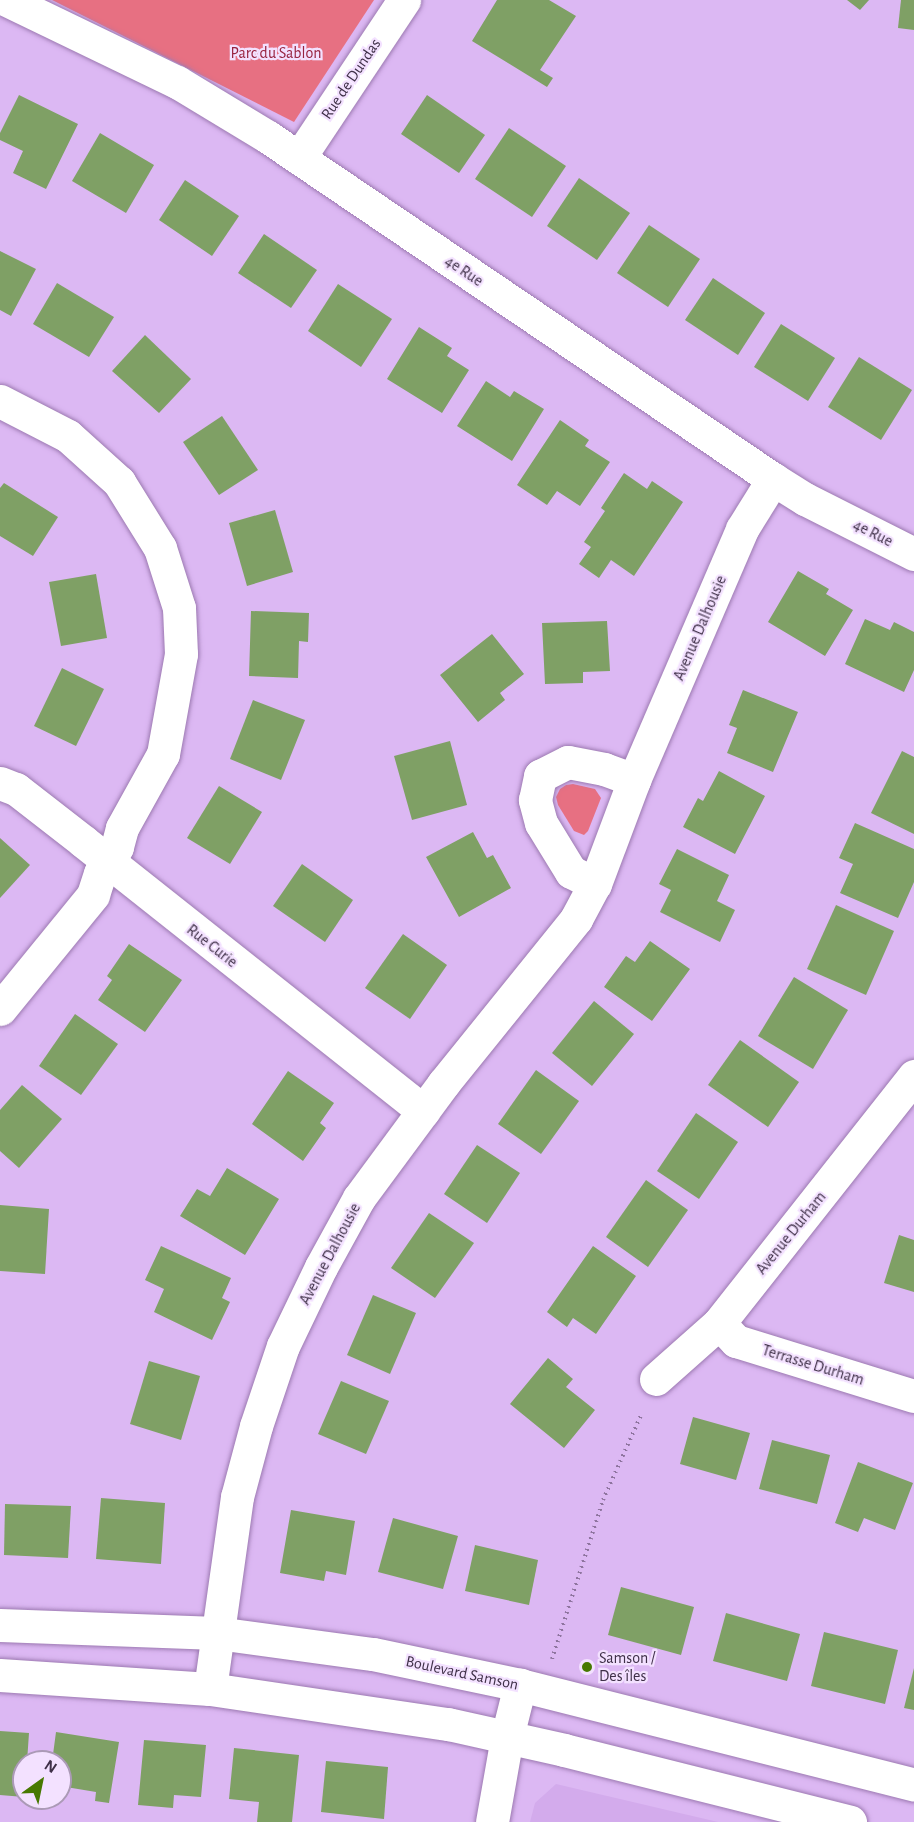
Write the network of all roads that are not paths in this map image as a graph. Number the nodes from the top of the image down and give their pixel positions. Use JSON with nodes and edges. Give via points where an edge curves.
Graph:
{"nodes":[{"id":1,"x":7,"y":0,"type":"edge"},
{"id":2,"x":404,"y":0,"type":"edge"},
{"id":3,"x":299,"y":158,"type":"junction"},
{"id":4,"x":0,"y":401,"type":"edge"},
{"id":5,"x":773,"y":479,"type":"junction"},
{"id":6,"x":914,"y":554,"type":"edge"},
{"id":7,"x":634,"y":780,"type":"junction"},
{"id":8,"x":0,"y":783,"type":"edge"},
{"id":9,"x":108,"y":861,"type":"junction"},
{"id":10,"x":595,"y":884,"type":"junction"},
{"id":11,"x":0,"y":1010,"type":"edge"},
{"id":12,"x":914,"y":1076,"type":"edge"},
{"id":13,"x":423,"y":1111,"type":"junction"},
{"id":14,"x":719,"y":1323,"type":"junction"},
{"id":15,"x":656,"y":1379,"type":"dead end"},
{"id":16,"x":914,"y":1396,"type":"edge"},
{"id":17,"x":0,"y":1625,"type":"edge"},
{"id":18,"x":217,"y":1634,"type":"junction"},
{"id":19,"x":0,"y":1675,"type":"edge"},
{"id":20,"x":520,"y":1685,"type":"junction"},
{"id":21,"x":210,"y":1689,"type":"junction"},
{"id":22,"x":507,"y":1737,"type":"junction"},
{"id":23,"x":914,"y":1785,"type":"edge"},
{"id":24,"x":492,"y":1822,"type":"edge"},
{"id":25,"x":850,"y":1822,"type":"edge"}],
"edges":[{"from":1,"to":3,"type":"street","name":"4e Rue","via":[[177,82]]},
{"from":2,"to":3,"type":"street","name":"Rue de Dundas"},
{"from":3,"to":5,"type":"street","name":"4e Rue"},
{"from":4,"to":9,"type":"street","via":[[68,436],[119,482],[160,548],[179,609],[181,654],[163,754]]},
{"from":5,"to":6,"type":"street","name":"4e Rue"},
{"from":5,"to":7,"type":"street","name":"Avenue Dalhousie","via":[[742,529]]},
{"from":7,"to":10,"type":"street","name":"Avenue Dalhousie"},
{"from":7,"to":10,"type":"street","via":[[568,762],[540,776],[535,800],[541,823],[571,872]]},
{"from":8,"to":9,"type":"street","name":"Rue Curie","via":[[16,789]]},
{"from":9,"to":11,"type":"street","via":[[93,895]]},
{"from":9,"to":13,"type":"street","name":"Rue Curie"},
{"from":10,"to":13,"type":"street","name":"Avenue Dalhousie","via":[[576,919]]},
{"from":12,"to":14,"type":"street","name":"Avenue Durham"},
{"from":13,"to":18,"type":"street","name":"Avenue Dalhousie","via":[[359,1198],[283,1346],[237,1497]]},
{"from":14,"to":15,"type":"street","name":"Avenue Durham"},
{"from":14,"to":16,"type":"street","name":"Terrasse Durham","via":[[736,1341]]},
{"from":17,"to":18,"type":"street","name":"Boulevard Samson"},
{"from":18,"to":20,"type":"street","name":"Boulevard Samson","via":[[373,1654]]},
{"from":18,"to":21,"type":"street","name":"Avenue Dalhousie"},
{"from":19,"to":21,"type":"street"},
{"from":20,"to":22,"type":"street"},
{"from":20,"to":23,"type":"street","name":"Boulevard Samson"},
{"from":21,"to":22,"type":"street","via":[[448,1724]]},
{"from":22,"to":24,"type":"street"},
{"from":22,"to":25,"type":"street"}]}
